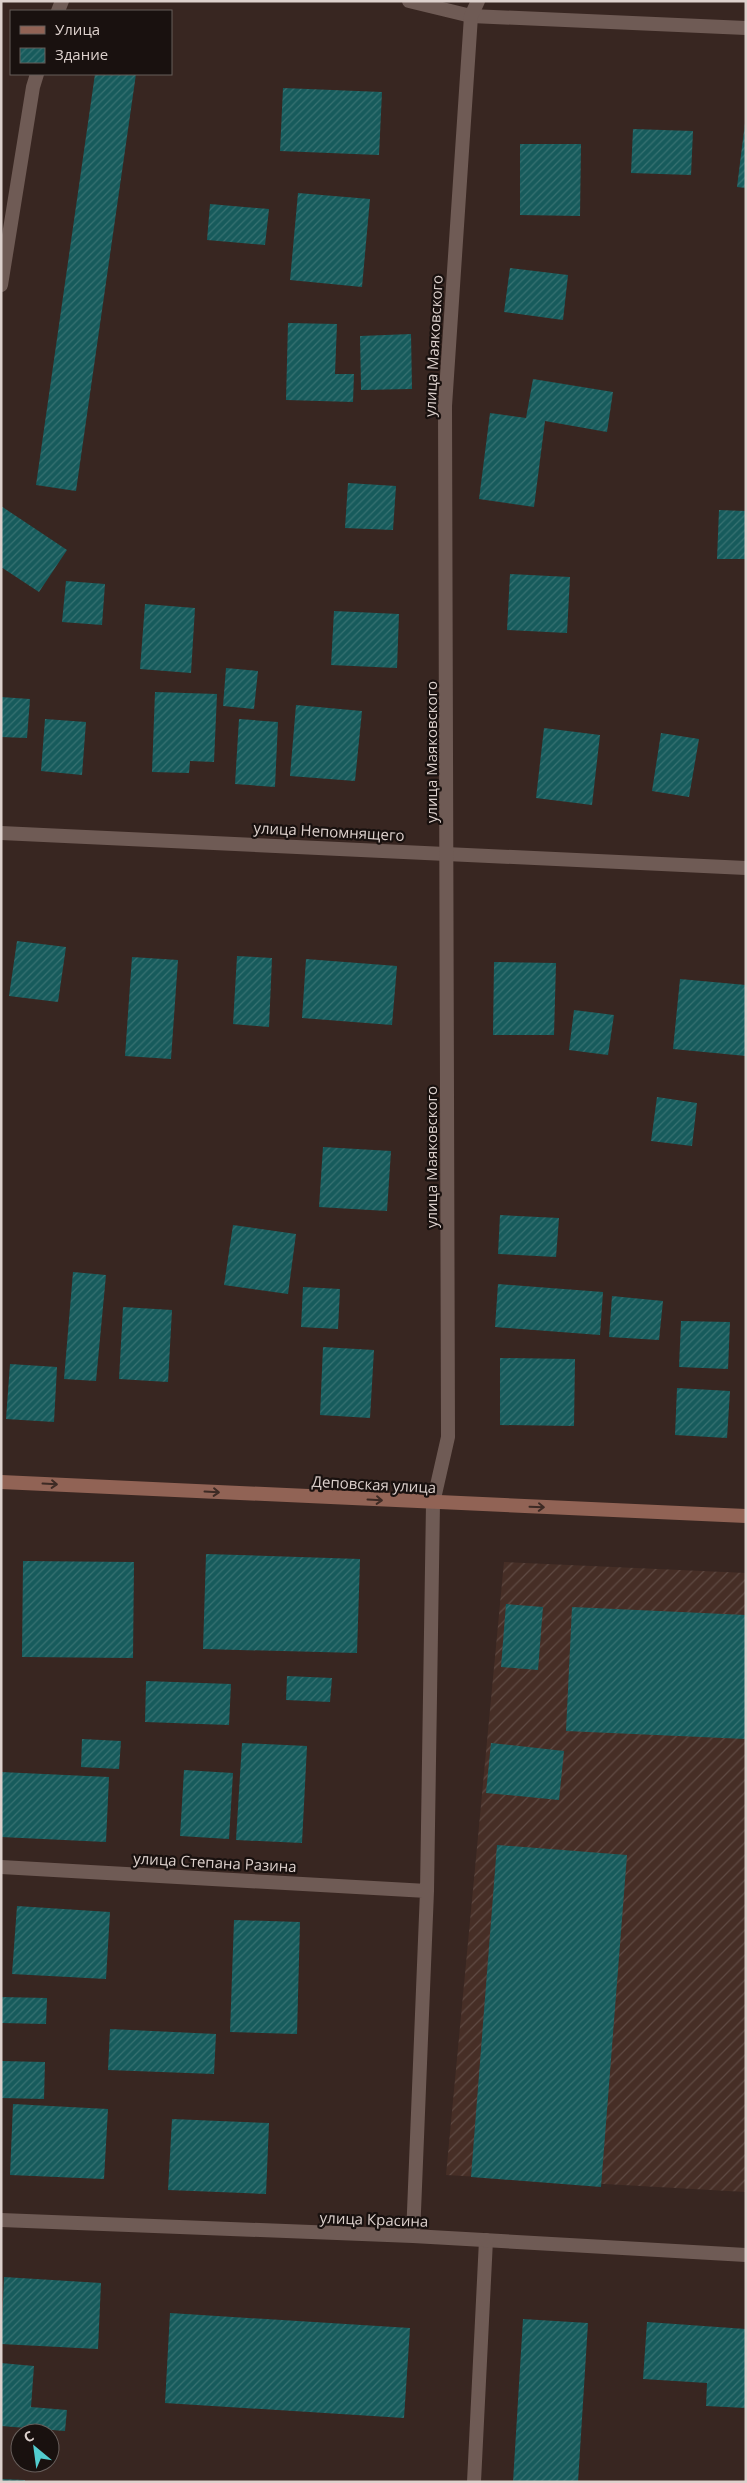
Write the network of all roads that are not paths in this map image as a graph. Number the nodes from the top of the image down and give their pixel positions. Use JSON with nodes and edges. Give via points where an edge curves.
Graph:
{"nodes":[{"id":1,"x":409,"y":1,"type":"edge"},
{"id":2,"x":478,"y":1,"type":"edge"},
{"id":3,"x":471,"y":16,"type":"junction"},
{"id":4,"x":746,"y":28,"type":"edge"},
{"id":5,"x":37,"y":75,"type":"edge"},
{"id":6,"x":1,"y":285,"type":"edge"},
{"id":7,"x":1,"y":833,"type":"edge"},
{"id":8,"x":447,"y":853,"type":"junction"},
{"id":9,"x":746,"y":868,"type":"edge"},
{"id":10,"x":1,"y":1482,"type":"edge"},
{"id":11,"x":433,"y":1503,"type":"junction"},
{"id":12,"x":746,"y":1516,"type":"edge"},
{"id":13,"x":1,"y":1867,"type":"edge"},
{"id":14,"x":427,"y":1890,"type":"junction"},
{"id":15,"x":1,"y":2220,"type":"edge"},
{"id":16,"x":413,"y":2236,"type":"junction"},
{"id":17,"x":486,"y":2240,"type":"junction"},
{"id":18,"x":746,"y":2255,"type":"edge"},
{"id":19,"x":474,"y":2482,"type":"edge"}],
"edges":[{"from":1,"to":3,"type":"street"},
{"from":2,"to":3,"type":"street","name":"улица Маяковского"},
{"from":3,"to":4,"type":"street"},
{"from":3,"to":8,"type":"street","name":"улица Маяковского","via":[[445,406]]},
{"from":5,"to":6,"type":"street"},
{"from":7,"to":8,"type":"street","name":"улица Непомнящего"},
{"from":8,"to":9,"type":"street","name":"улица Непомнящего"},
{"from":8,"to":11,"type":"street","name":"улица Маяковского","via":[[448,1437]]},
{"from":10,"to":11,"type":"main road","name":"Деповская улица","one_way":true},
{"from":11,"to":12,"type":"main road","name":"Деповская улица","one_way":true},
{"from":11,"to":14,"type":"street","name":"улица Маяковского"},
{"from":13,"to":14,"type":"street","name":"улица Степана Разина"},
{"from":14,"to":16,"type":"street","name":"улица Маяковского"},
{"from":15,"to":16,"type":"street","name":"улица Красина"},
{"from":16,"to":17,"type":"street","name":"улица Красина"},
{"from":17,"to":18,"type":"street","name":"улица Красина"},
{"from":17,"to":19,"type":"street"}]}
